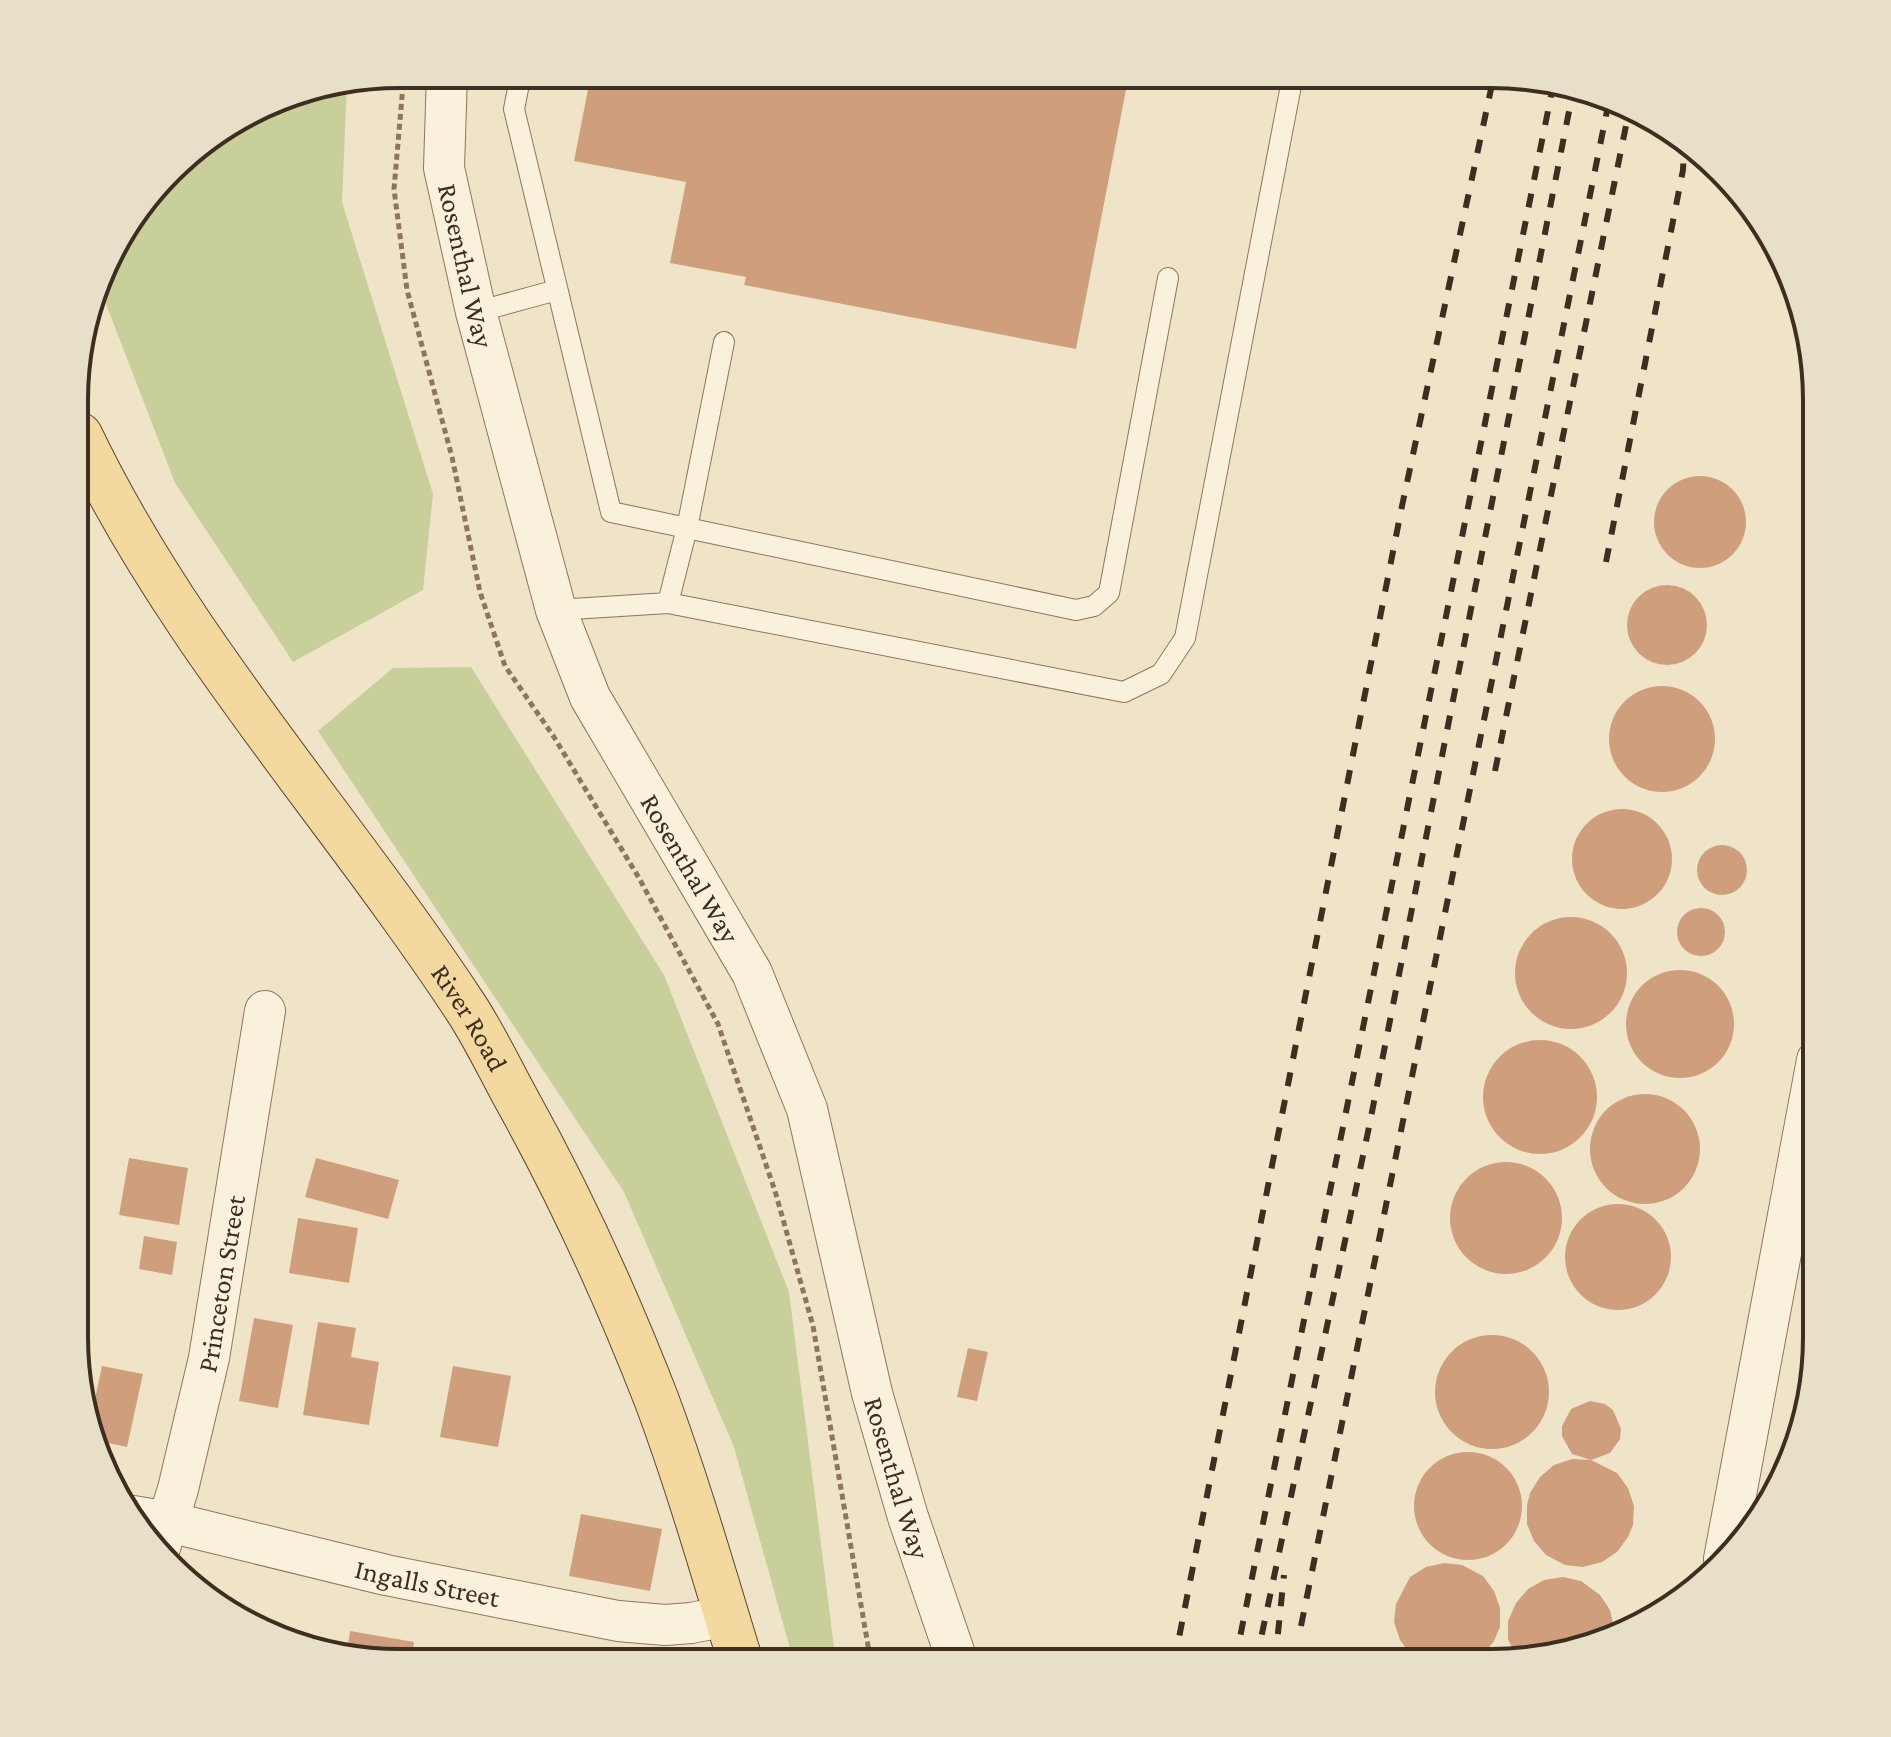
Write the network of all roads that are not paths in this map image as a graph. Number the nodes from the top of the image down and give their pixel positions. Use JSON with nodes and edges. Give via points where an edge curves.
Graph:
{"nodes":[{"id":1,"x":447,"y":88,"type":"edge"},
{"id":2,"x":518,"y":88,"type":"edge"},
{"id":3,"x":1291,"y":88,"type":"edge"},
{"id":4,"x":1168,"y":278,"type":"dead end"},
{"id":5,"x":557,"y":290,"type":"junction"},
{"id":6,"x":476,"y":312,"type":"junction"},
{"id":7,"x":724,"y":342,"type":"dead end"},
{"id":8,"x":88,"y":450,"type":"edge"},
{"id":9,"x":687,"y":528,"type":"junction"},
{"id":10,"x":668,"y":603,"type":"junction"},
{"id":11,"x":556,"y":610,"type":"junction"},
{"id":12,"x":265,"y":1011,"type":"dead end"},
{"id":13,"x":1803,"y":1135,"type":"edge"},
{"id":14,"x":154,"y":1528,"type":"edge"},
{"id":15,"x":156,"y":1532,"type":"edge"},
{"id":16,"x":1727,"y":1541,"type":"edge"},
{"id":17,"x":727,"y":1616,"type":"junction"},
{"id":18,"x":737,"y":1649,"type":"edge"},
{"id":19,"x":953,"y":1649,"type":"edge"}],
"edges":[{"from":1,"to":6,"type":"street","name":"Rosenthal Way","via":[[444,168]]},
{"from":2,"to":5,"type":"lane","via":[[514,109]]},
{"from":3,"to":10,"type":"lane","via":[[1185,638],[1161,674],[1124,692]]},
{"from":4,"to":9,"type":"lane","via":[[1109,593],[1094,606],[1076,610]]},
{"from":5,"to":6,"type":"lane"},
{"from":5,"to":9,"type":"lane","via":[[611,512]]},
{"from":6,"to":11,"type":"street","name":"Rosenthal Way"},
{"from":7,"to":9,"type":"lane"},
{"from":8,"to":17,"type":"main road","name":"River Road","via":[[137,545],[214,661],[468,1011],[539,1139],[608,1282],[657,1401]]},
{"from":9,"to":10,"type":"lane"},
{"from":10,"to":11,"type":"lane"},
{"from":11,"to":19,"type":"street","name":"Rosenthal Way","via":[[590,697],[752,973],[807,1109],[872,1393]]},
{"from":12,"to":14,"type":"street","name":"Princeton Street","via":[[209,1358]]},
{"from":13,"to":16,"type":"street"},
{"from":15,"to":17,"type":"street","name":"Ingalls Street","via":[[618,1621],[665,1625]]},
{"from":17,"to":18,"type":"main road","name":"River Road"}]}
